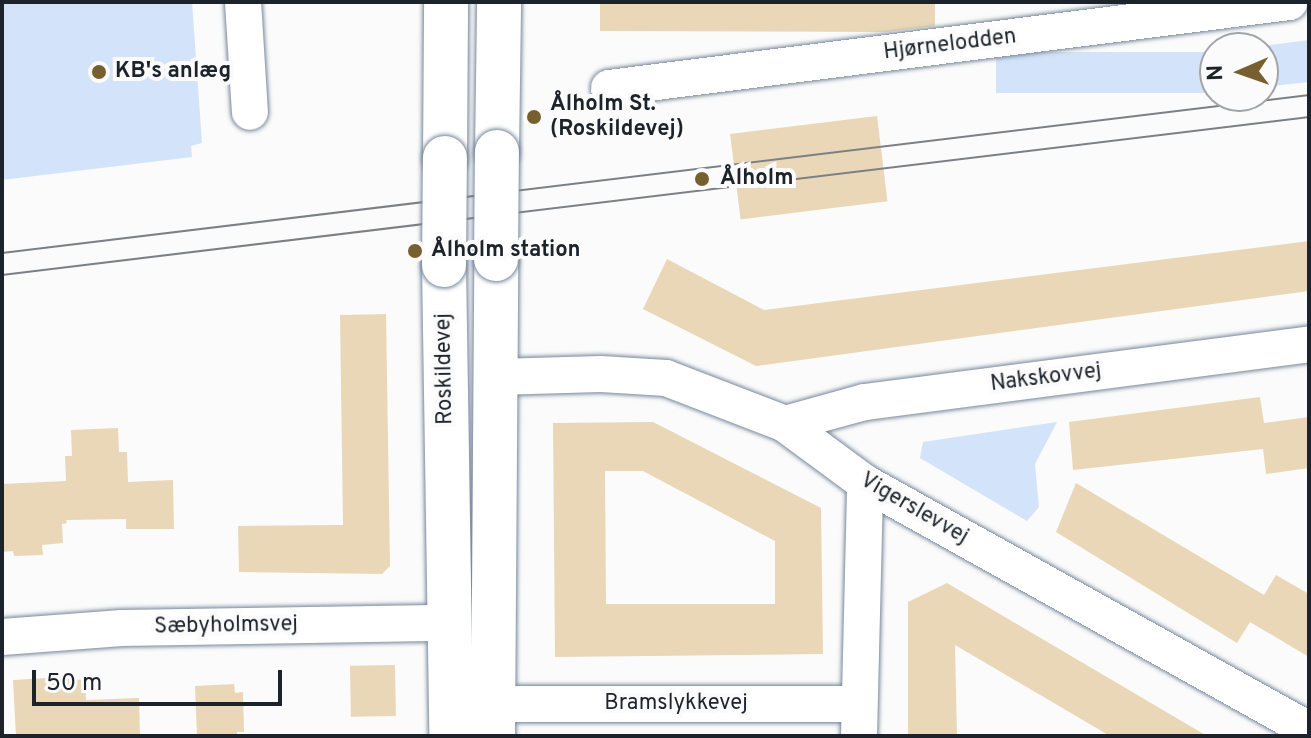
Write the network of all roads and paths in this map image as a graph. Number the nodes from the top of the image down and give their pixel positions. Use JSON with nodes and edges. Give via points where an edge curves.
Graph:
{"nodes":[{"id":1,"x":243,"y":2,"type":"edge"},
{"id":2,"x":446,"y":2,"type":"edge"},
{"id":3,"x":499,"y":2,"type":"edge"},
{"id":4,"x":1290,"y":2,"type":"edge"},
{"id":5,"x":609,"y":88,"type":"dead end"},
{"id":6,"x":250,"y":112,"type":"dead end"},
{"id":7,"x":1309,"y":344,"type":"edge"},
{"id":8,"x":496,"y":377,"type":"junction"},
{"id":9,"x":785,"y":424,"type":"junction"},
{"id":10,"x":865,"y":483,"type":"junction"},
{"id":11,"x":450,"y":623,"type":"junction"},
{"id":12,"x":2,"y":637,"type":"edge"},
{"id":13,"x":493,"y":720,"type":"edge"},
{"id":14,"x":859,"y":720,"type":"edge"},
{"id":15,"x":1309,"y":730,"type":"edge"},
{"id":16,"x":451,"y":736,"type":"edge"}],
"edges":[{"from":1,"to":6,"type":"street"},
{"from":2,"to":11,"type":"street","name":"Roskildevej","bridge":true},
{"from":3,"to":8,"type":"street","bridge":true},
{"from":4,"to":5,"type":"street","name":"Hjørnelodden"},
{"from":7,"to":9,"type":"street","name":"Nakskovvej","via":[[865,402]]},
{"from":8,"to":9,"type":"street","name":"Vigerslevvej","via":[[666,378]]},
{"from":8,"to":13,"type":"street"},
{"from":9,"to":10,"type":"street","name":"Vigerslevvej"},
{"from":10,"to":14,"type":"street","name":"Bramslykkevej"},
{"from":10,"to":15,"type":"street","name":"Vigerslevvej"},
{"from":11,"to":12,"type":"street","name":"Sæbyholmsvej","via":[[122,628]]},
{"from":11,"to":16,"type":"street","name":"Roskildevej"},
{"from":13,"to":14,"type":"street","name":"Bramslykkevej"}]}
